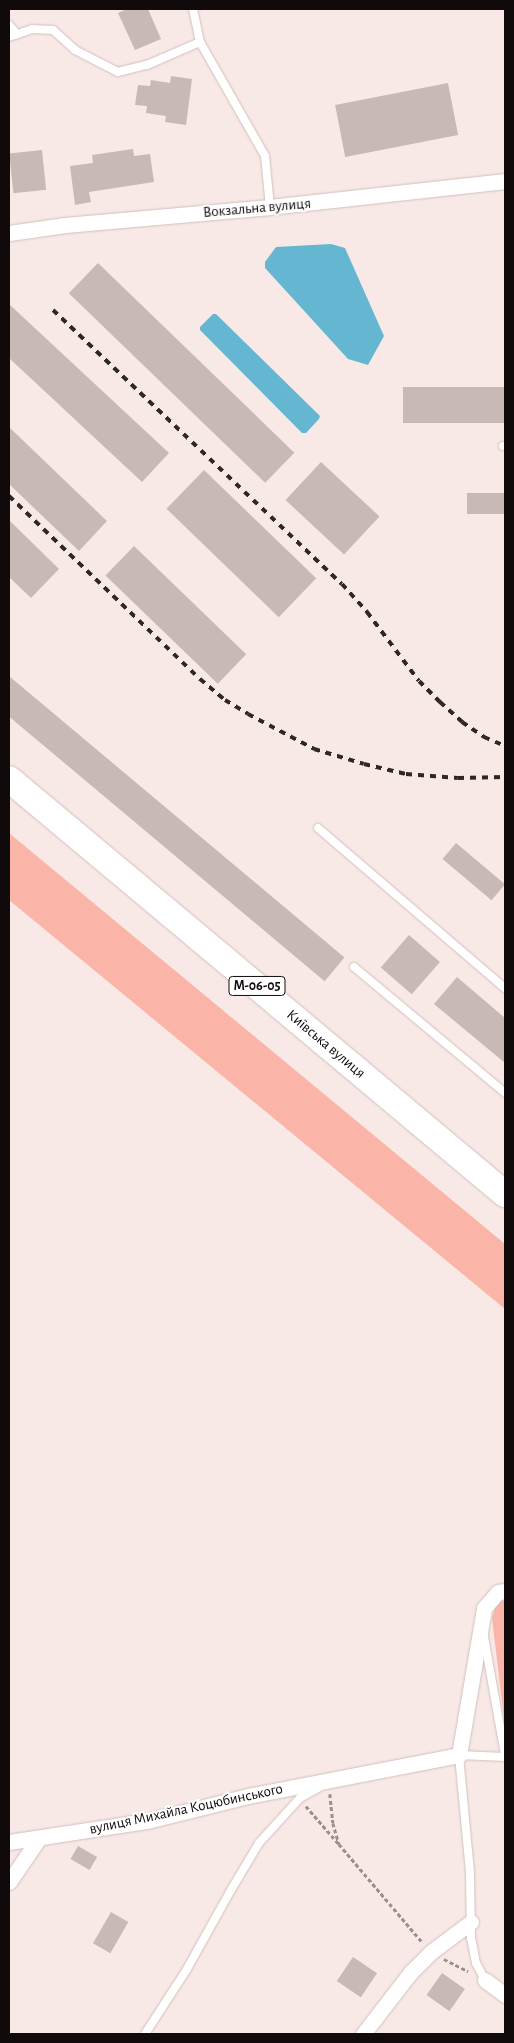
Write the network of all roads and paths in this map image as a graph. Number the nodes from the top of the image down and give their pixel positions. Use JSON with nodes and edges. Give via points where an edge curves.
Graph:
{"nodes":[{"id":1,"x":193,"y":9,"type":"edge"},
{"id":2,"x":9,"y":25,"type":"edge"},
{"id":3,"x":13,"y":36,"type":"edge"},
{"id":4,"x":200,"y":42,"type":"junction"},
{"id":5,"x":505,"y":181,"type":"edge"},
{"id":6,"x":270,"y":207,"type":"junction"},
{"id":7,"x":9,"y":233,"type":"edge"},
{"id":8,"x":9,"y":778,"type":"edge"},
{"id":9,"x":318,"y":828,"type":"dead end"},
{"id":10,"x":354,"y":967,"type":"dead end"},
{"id":11,"x":505,"y":988,"type":"edge"},
{"id":12,"x":505,"y":1093,"type":"edge"},
{"id":13,"x":505,"y":1194,"type":"edge"},
{"id":14,"x":505,"y":1591,"type":"edge"},
{"id":15,"x":482,"y":1625,"type":"junction"},
{"id":16,"x":459,"y":1755,"type":"junction"},
{"id":17,"x":505,"y":1756,"type":"edge"},
{"id":18,"x":333,"y":1780,"type":"junction"},
{"id":19,"x":300,"y":1798,"type":"junction"},
{"id":20,"x":39,"y":1838,"type":"junction"},
{"id":21,"x":9,"y":1842,"type":"edge"},
{"id":22,"x":339,"y":1844,"type":"junction"},
{"id":23,"x":9,"y":1882,"type":"edge"},
{"id":24,"x":471,"y":1922,"type":"junction"},
{"id":25,"x":431,"y":1952,"type":"junction"},
{"id":26,"x":485,"y":1980,"type":"junction"},
{"id":27,"x":505,"y":1994,"type":"edge"},
{"id":28,"x":145,"y":2034,"type":"edge"},
{"id":29,"x":363,"y":2034,"type":"edge"}],
"edges":[{"from":1,"to":4,"type":"lane"},
{"from":2,"to":3,"type":"lane"},
{"from":3,"to":4,"type":"lane","via":[[32,29],[53,30],[75,50],[118,72],[147,65]]},
{"from":4,"to":6,"type":"lane","via":[[265,156]]},
{"from":5,"to":6,"type":"street","name":"Вокзальна вулиця"},
{"from":6,"to":7,"type":"street","name":"Вокзальна вулиця"},
{"from":8,"to":13,"type":"highway","name":"Київська вулиця","number":"М-06-05"},
{"from":9,"to":11,"type":"lane"},
{"from":10,"to":12,"type":"lane"},
{"from":14,"to":15,"type":"street","via":[[498,1592],[484,1608]]},
{"from":15,"to":16,"type":"street"},
{"from":15,"to":17,"type":"lane"},
{"from":16,"to":17,"type":"lane"},
{"from":16,"to":18,"type":"street","name":"вулиця Михайла Коцюбинського"},
{"from":16,"to":24,"type":"lane","via":[[470,1872]]},
{"from":18,"to":19,"type":"lane","name":"вулиця Михайла Коцюбинського"},
{"from":18,"to":20,"type":"street","name":"вулиця Михайла Коцюбинського","via":[[147,1820]]},
{"from":18,"to":22,"type":"path","via":[[329,1797]]},
{"from":19,"to":22,"type":"path"},
{"from":19,"to":28,"type":"lane","name":"вулиця Михайла Коцюбинського","via":[[259,1843],[187,1969]]},
{"from":20,"to":21,"type":"street","name":"вулиця Михайла Коцюбинського"},
{"from":20,"to":23,"type":"street"},
{"from":22,"to":25,"type":"path"},
{"from":24,"to":25,"type":"street"},
{"from":24,"to":26,"type":"lane","via":[[476,1963]]},
{"from":25,"to":26,"type":"path"},
{"from":25,"to":29,"type":"street","via":[[411,1972]]},
{"from":26,"to":27,"type":"street"}]}
